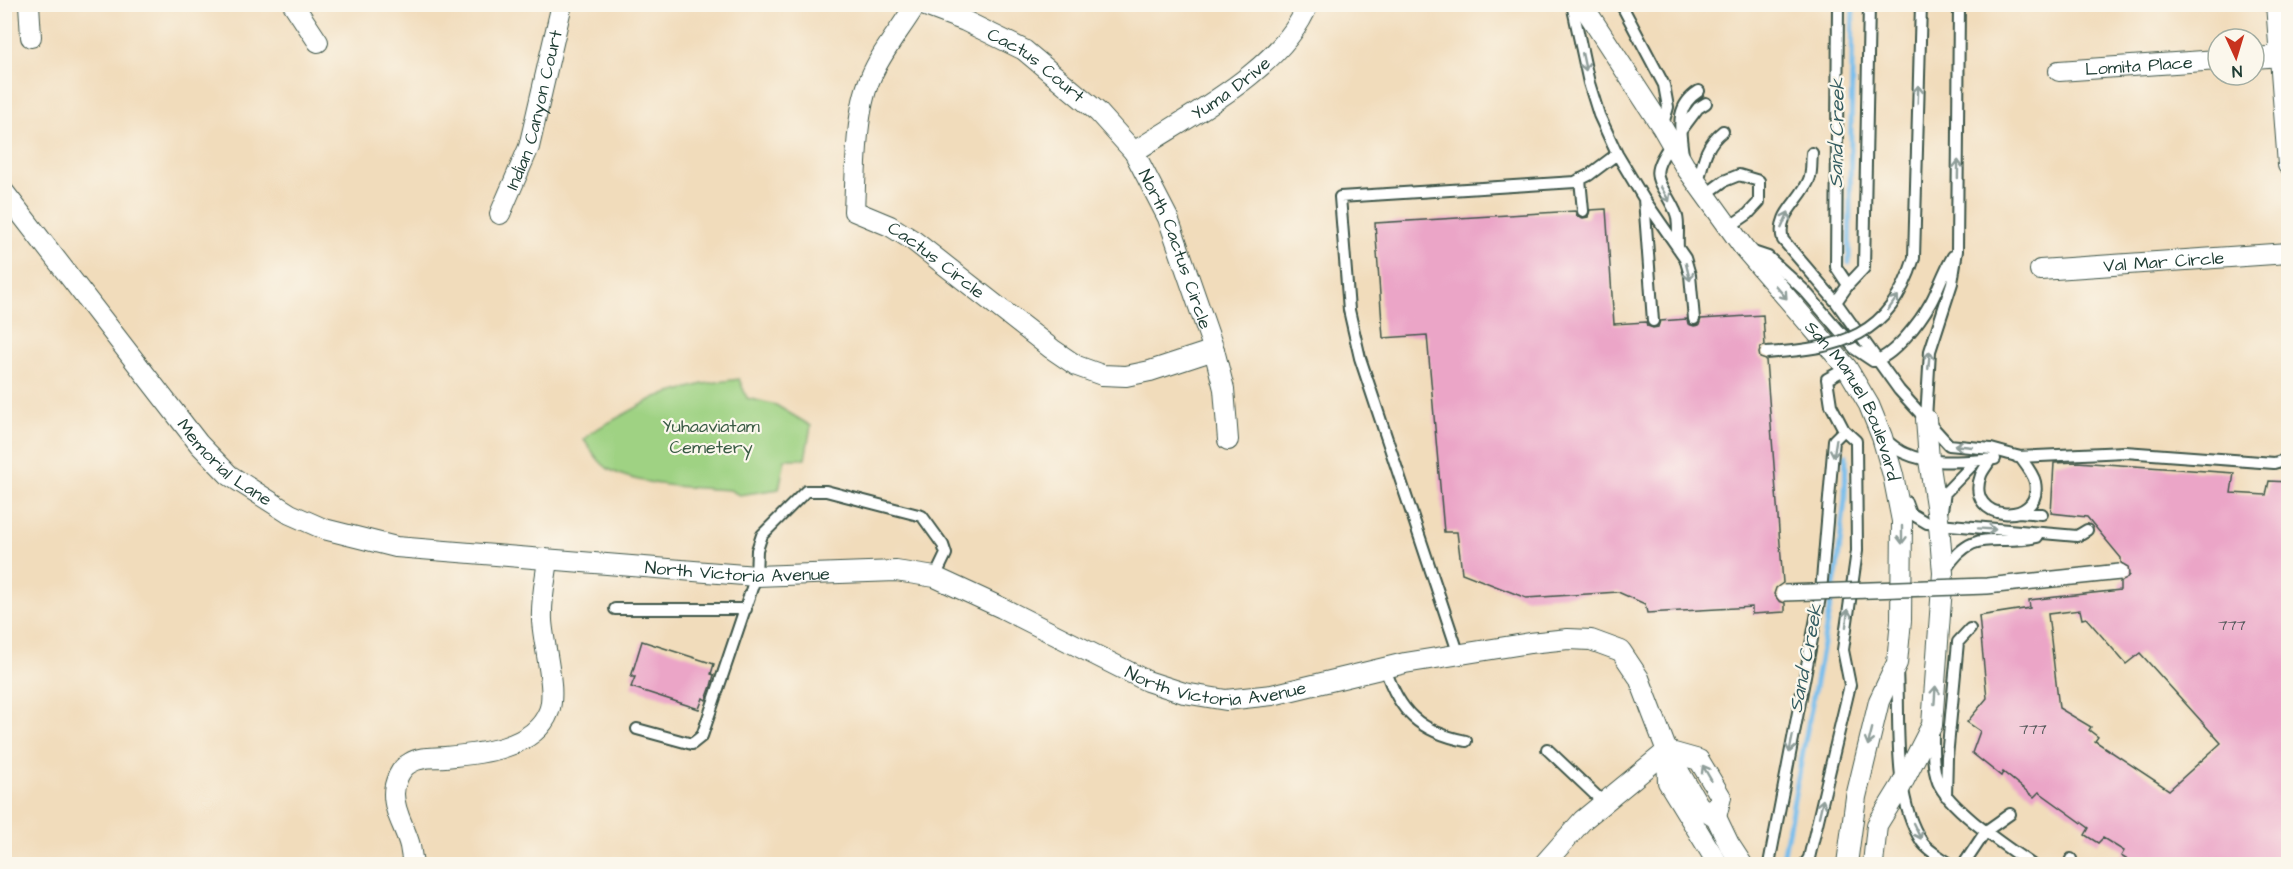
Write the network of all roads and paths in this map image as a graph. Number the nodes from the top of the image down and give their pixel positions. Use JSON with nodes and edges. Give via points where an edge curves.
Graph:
{"nodes":[{"id":1,"x":29,"y":4,"type":"edge"},
{"id":2,"x":293,"y":4,"type":"edge"},
{"id":3,"x":562,"y":4,"type":"edge"},
{"id":4,"x":918,"y":4,"type":"edge"},
{"id":5,"x":1308,"y":4,"type":"edge"},
{"id":6,"x":1572,"y":4,"type":"edge"},
{"id":7,"x":1582,"y":4,"type":"edge"},
{"id":8,"x":1621,"y":4,"type":"edge"},
{"id":9,"x":1838,"y":4,"type":"edge"},
{"id":10,"x":1869,"y":4,"type":"edge"},
{"id":11,"x":1919,"y":4,"type":"edge"},
{"id":12,"x":1959,"y":4,"type":"edge"},
{"id":13,"x":2276,"y":4,"type":"edge"},
{"id":14,"x":31,"y":37,"type":"dead end"},
{"id":15,"x":318,"y":42,"type":"dead end"},
{"id":16,"x":2281,"y":56,"type":"junction"},
{"id":17,"x":2266,"y":57,"type":"edge"},
{"id":18,"x":2206,"y":61,"type":"edge"},
{"id":19,"x":2059,"y":71,"type":"dead end"},
{"id":20,"x":1699,"y":91,"type":"dead end"},
{"id":21,"x":1706,"y":103,"type":"dead end"},
{"id":22,"x":1723,"y":131,"type":"dead end"},
{"id":23,"x":1671,"y":134,"type":"junction"},
{"id":24,"x":1134,"y":152,"type":"junction"},
{"id":25,"x":1812,"y":153,"type":"dead end"},
{"id":26,"x":1617,"y":154,"type":"junction"},
{"id":27,"x":2289,"y":165,"type":"edge"},
{"id":28,"x":1580,"y":179,"type":"junction"},
{"id":29,"x":1702,"y":190,"type":"junction"},
{"id":30,"x":4,"y":192,"type":"edge"},
{"id":31,"x":1644,"y":199,"type":"junction"},
{"id":32,"x":1583,"y":211,"type":"dead end"},
{"id":33,"x":500,"y":214,"type":"dead end"},
{"id":34,"x":1729,"y":227,"type":"junction"},
{"id":35,"x":1678,"y":248,"type":"junction"},
{"id":36,"x":1744,"y":248,"type":"junction"},
{"id":37,"x":1957,"y":251,"type":"junction"},
{"id":38,"x":2289,"y":253,"type":"edge"},
{"id":39,"x":2040,"y":270,"type":"dead end"},
{"id":40,"x":1848,"y":285,"type":"junction"},
{"id":41,"x":1836,"y":302,"type":"junction"},
{"id":42,"x":1694,"y":319,"type":"dead end"},
{"id":43,"x":1653,"y":321,"type":"dead end"},
{"id":44,"x":1214,"y":350,"type":"junction"},
{"id":45,"x":1766,"y":353,"type":"dead end"},
{"id":46,"x":1879,"y":360,"type":"junction"},
{"id":47,"x":1847,"y":368,"type":"junction"},
{"id":48,"x":1926,"y":418,"type":"junction"},
{"id":49,"x":1844,"y":430,"type":"junction"},
{"id":50,"x":1882,"y":437,"type":"junction"},
{"id":51,"x":1227,"y":440,"type":"dead end"},
{"id":52,"x":2020,"y":457,"type":"junction"},
{"id":53,"x":1992,"y":459,"type":"junction"},
{"id":54,"x":2289,"y":459,"type":"edge"},
{"id":55,"x":1929,"y":460,"type":"junction"},
{"id":56,"x":1969,"y":463,"type":"junction"},
{"id":57,"x":1893,"y":475,"type":"junction"},
{"id":58,"x":1980,"y":484,"type":"junction"},
{"id":59,"x":2019,"y":512,"type":"junction"},
{"id":60,"x":2042,"y":514,"type":"dead end"},
{"id":61,"x":1939,"y":525,"type":"junction"},
{"id":62,"x":2087,"y":530,"type":"dead end"},
{"id":63,"x":2047,"y":533,"type":"junction"},
{"id":64,"x":548,"y":561,"type":"junction"},
{"id":65,"x":2120,"y":572,"type":"dead end"},
{"id":66,"x":1944,"y":573,"type":"junction"},
{"id":67,"x":756,"y":576,"type":"junction"},
{"id":68,"x":935,"y":578,"type":"junction"},
{"id":69,"x":1851,"y":591,"type":"junction"},
{"id":70,"x":1821,"y":592,"type":"junction"},
{"id":71,"x":1784,"y":593,"type":"dead end"},
{"id":72,"x":615,"y":609,"type":"dead end"},
{"id":73,"x":746,"y":609,"type":"junction"},
{"id":74,"x":1970,"y":630,"type":"dead end"},
{"id":75,"x":1459,"y":655,"type":"junction"},
{"id":76,"x":1897,"y":663,"type":"junction"},
{"id":77,"x":1385,"y":668,"type":"junction"},
{"id":78,"x":1932,"y":725,"type":"junction"},
{"id":79,"x":637,"y":729,"type":"dead end"},
{"id":80,"x":1466,"y":741,"type":"dead end"},
{"id":81,"x":1547,"y":749,"type":"dead end"},
{"id":82,"x":1667,"y":751,"type":"junction"},
{"id":83,"x":1901,"y":786,"type":"junction"},
{"id":84,"x":1946,"y":797,"type":"junction"},
{"id":85,"x":1604,"y":802,"type":"junction"},
{"id":86,"x":2010,"y":814,"type":"dead end"},
{"id":87,"x":1986,"y":831,"type":"junction"},
{"id":88,"x":413,"y":864,"type":"edge"},
{"id":89,"x":1544,"y":864,"type":"edge"},
{"id":90,"x":1718,"y":864,"type":"edge"},
{"id":91,"x":1742,"y":864,"type":"edge"},
{"id":92,"x":1769,"y":864,"type":"edge"},
{"id":93,"x":1805,"y":864,"type":"edge"},
{"id":94,"x":1847,"y":864,"type":"edge"},
{"id":95,"x":1873,"y":864,"type":"edge"},
{"id":96,"x":1950,"y":864,"type":"edge"},
{"id":97,"x":1964,"y":864,"type":"edge"},
{"id":98,"x":2031,"y":864,"type":"edge"}],
"edges":[{"from":1,"to":14,"type":"street"},
{"from":2,"to":15,"type":"street"},
{"from":3,"to":33,"type":"street","name":"Indian Canyon Court","via":[[529,147]]},
{"from":4,"to":24,"type":"street","name":"Cactus Court","via":[[1024,50],[1090,105]]},
{"from":4,"to":44,"type":"street","name":"Cactus Circle","via":[[869,81],[860,118],[854,212],[890,226],[914,241],[1077,366],[1102,375],[1126,376]]},
{"from":5,"to":24,"type":"street","name":"Yuma Drive","via":[[1286,42],[1255,71]]},
{"from":6,"to":26,"type":"lane","one_way":true,"via":[[1589,83]]},
{"from":7,"to":23,"type":"street","name":"San Manuel Boulevard"},
{"from":8,"to":23,"type":"lane","via":[[1664,85]]},
{"from":9,"to":40,"type":"lane","via":[[1836,267]]},
{"from":10,"to":40,"type":"lane","via":[[1864,268]]},
{"from":45,"to":11,"type":"lane","one_way":true,"bridge":true,"via":[[1809,350],[1844,342],[1872,326],[1892,307],[1906,280],[1914,258]]},
{"from":37,"to":12,"type":"lane","one_way":true},
{"from":13,"to":16,"type":"street"},
{"from":16,"to":17,"type":"street"},
{"from":16,"to":27,"type":"street"},
{"from":18,"to":19,"type":"street","name":"Lomita Place"},
{"from":20,"to":23,"type":"lane","via":[[1689,97]]},
{"from":21,"to":23,"type":"lane"},
{"from":22,"to":29,"type":"lane","via":[[1712,139],[1704,154]]},
{"from":23,"to":29,"type":"street","name":"San Manuel Boulevard","via":[[1684,165]]},
{"from":23,"to":35,"type":"lane","one_way":true,"via":[[1657,169],[1663,193],[1677,213]]},
{"from":24,"to":44,"type":"street","name":"North Cactus Circle","via":[[1168,218]]},
{"from":41,"to":25,"type":"lane","one_way":true,"via":[[1783,240],[1780,231],[1781,221],[1810,178]]},
{"from":26,"to":28,"type":"lane"},
{"from":26,"to":31,"type":"lane"},
{"from":28,"to":32,"type":"lane"},
{"from":28,"to":75,"type":"lane","via":[[1340,197],[1349,310],[1360,358]]},
{"from":29,"to":34,"type":"street","name":"San Manuel Boulevard"},
{"from":29,"to":34,"type":"lane","via":[[1739,175],[1759,181],[1759,202]]},
{"from":30,"to":64,"type":"street","name":"Memorial Lane","via":[[174,414],[229,475],[290,514],[324,529],[396,547]]},
{"from":31,"to":35,"type":"lane"},
{"from":31,"to":43,"type":"lane"},
{"from":34,"to":36,"type":"street","name":"San Manuel Boulevard"},
{"from":35,"to":42,"type":"lane","one_way":true,"via":[[1690,275]]},
{"from":36,"to":46,"type":"lane","via":[[1768,257],[1804,290],[1855,349],[1873,361]]},
{"from":36,"to":47,"type":"street","name":"San Manuel Boulevard","one_way":true},
{"from":37,"to":46,"type":"lane","via":[[1914,327]]},
{"from":48,"to":37,"type":"lane","one_way":true,"via":[[1930,351],[1952,283]]},
{"from":38,"to":39,"type":"street","name":"Val Mar Circle"},
{"from":40,"to":41,"type":"lane"},
{"from":41,"to":46,"type":"lane"},
{"from":44,"to":51,"type":"street","name":"North Cactus Circle","via":[[1224,389]]},
{"from":46,"to":48,"type":"lane","via":[[1899,390]]},
{"from":47,"to":49,"type":"lane","via":[[1827,379],[1831,405]]},
{"from":47,"to":50,"type":"street","name":"San Manuel Boulevard"},
{"from":52,"to":48,"type":"lane","one_way":true,"via":[[1991,449],[1949,445]]},
{"from":48,"to":55,"type":"street"},
{"from":49,"to":69,"type":"lane","via":[[1856,441],[1857,551]]},
{"from":49,"to":70,"type":"lane","one_way":true,"via":[[1834,440]]},
{"from":50,"to":55,"type":"lane","via":[[1905,453]]},
{"from":50,"to":57,"type":"street","name":"San Manuel Boulevard"},
{"from":52,"to":53,"type":"lane"},
{"from":52,"to":54,"type":"lane","via":[[2125,452],[2274,463]]},
{"from":52,"to":59,"type":"lane","via":[[2034,479],[2035,489],[2033,498]]},
{"from":53,"to":56,"type":"lane"},
{"from":53,"to":58,"type":"lane"},
{"from":55,"to":56,"type":"lane"},
{"from":55,"to":61,"type":"street"},
{"from":56,"to":58,"type":"lane"},
{"from":56,"to":61,"type":"lane","via":[[1945,494]]},
{"from":57,"to":61,"type":"lane","via":[[1910,513]]},
{"from":57,"to":76,"type":"street","name":"San Manuel Boulevard","one_way":true,"via":[[1902,521]]},
{"from":58,"to":59,"type":"lane","via":[[1981,498],[1993,511]]},
{"from":59,"to":60,"type":"lane"},
{"from":61,"to":63,"type":"lane","one_way":true},
{"from":61,"to":66,"type":"street"},
{"from":62,"to":63,"type":"lane","via":[[2077,536]]},
{"from":63,"to":66,"type":"lane","via":[[2034,538],[1972,543],[1956,554]]},
{"from":64,"to":67,"type":"street","name":"North Victoria Avenue"},
{"from":64,"to":88,"type":"street","via":[[542,620],[549,712],[531,734],[513,745],[469,755],[426,757],[403,767],[394,794]]},
{"from":65,"to":69,"type":"street","bridge":true,"via":[[1987,586]]},
{"from":78,"to":66,"type":"street","one_way":true},
{"from":67,"to":68,"type":"street","name":"North Victoria Avenue","via":[[896,571]]},
{"from":67,"to":68,"type":"lane","via":[[762,535],[806,491],[825,491],[922,516],[946,554]]},
{"from":67,"to":73,"type":"lane"},
{"from":68,"to":77,"type":"street","name":"North Victoria Avenue","via":[[1147,681],[1184,693],[1226,700],[1272,695]]},
{"from":69,"to":70,"type":"street","bridge":true},
{"from":93,"to":69,"type":"lane","one_way":true,"via":[[1850,686],[1843,650]]},
{"from":70,"to":71,"type":"street","bridge":true},
{"from":70,"to":92,"type":"lane","one_way":true},
{"from":72,"to":73,"type":"lane"},
{"from":73,"to":79,"type":"lane","via":[[702,736],[692,744]]},
{"from":74,"to":84,"type":"lane","via":[[1958,642]]},
{"from":75,"to":77,"type":"street","name":"North Victoria Avenue"},
{"from":75,"to":82,"type":"street","name":"North Victoria Avenue","via":[[1568,639],[1591,640],[1621,651],[1639,678]]},
{"from":76,"to":83,"type":"lane"},
{"from":76,"to":94,"type":"street","name":"San Manuel Boulevard","one_way":true,"via":[[1877,712],[1856,797]]},
{"from":77,"to":80,"type":"lane","via":[[1393,693],[1404,709],[1443,737]]},
{"from":78,"to":83,"type":"street"},
{"from":78,"to":84,"type":"lane","via":[[1934,766]]},
{"from":81,"to":85,"type":"lane"},
{"from":82,"to":85,"type":"street"},
{"from":82,"to":90,"type":"street","name":"North Victoria Avenue","via":[[1668,782]]},
{"from":91,"to":82,"type":"street","one_way":true,"via":[[1716,817],[1721,797],[1699,760]]},
{"from":83,"to":95,"type":"street","via":[[1877,825]]},
{"from":83,"to":96,"type":"lane","one_way":true,"via":[[1923,843]]},
{"from":84,"to":87,"type":"lane"},
{"from":85,"to":89,"type":"street"},
{"from":86,"to":87,"type":"lane"},
{"from":87,"to":97,"type":"lane"},
{"from":87,"to":98,"type":"lane"}]}
